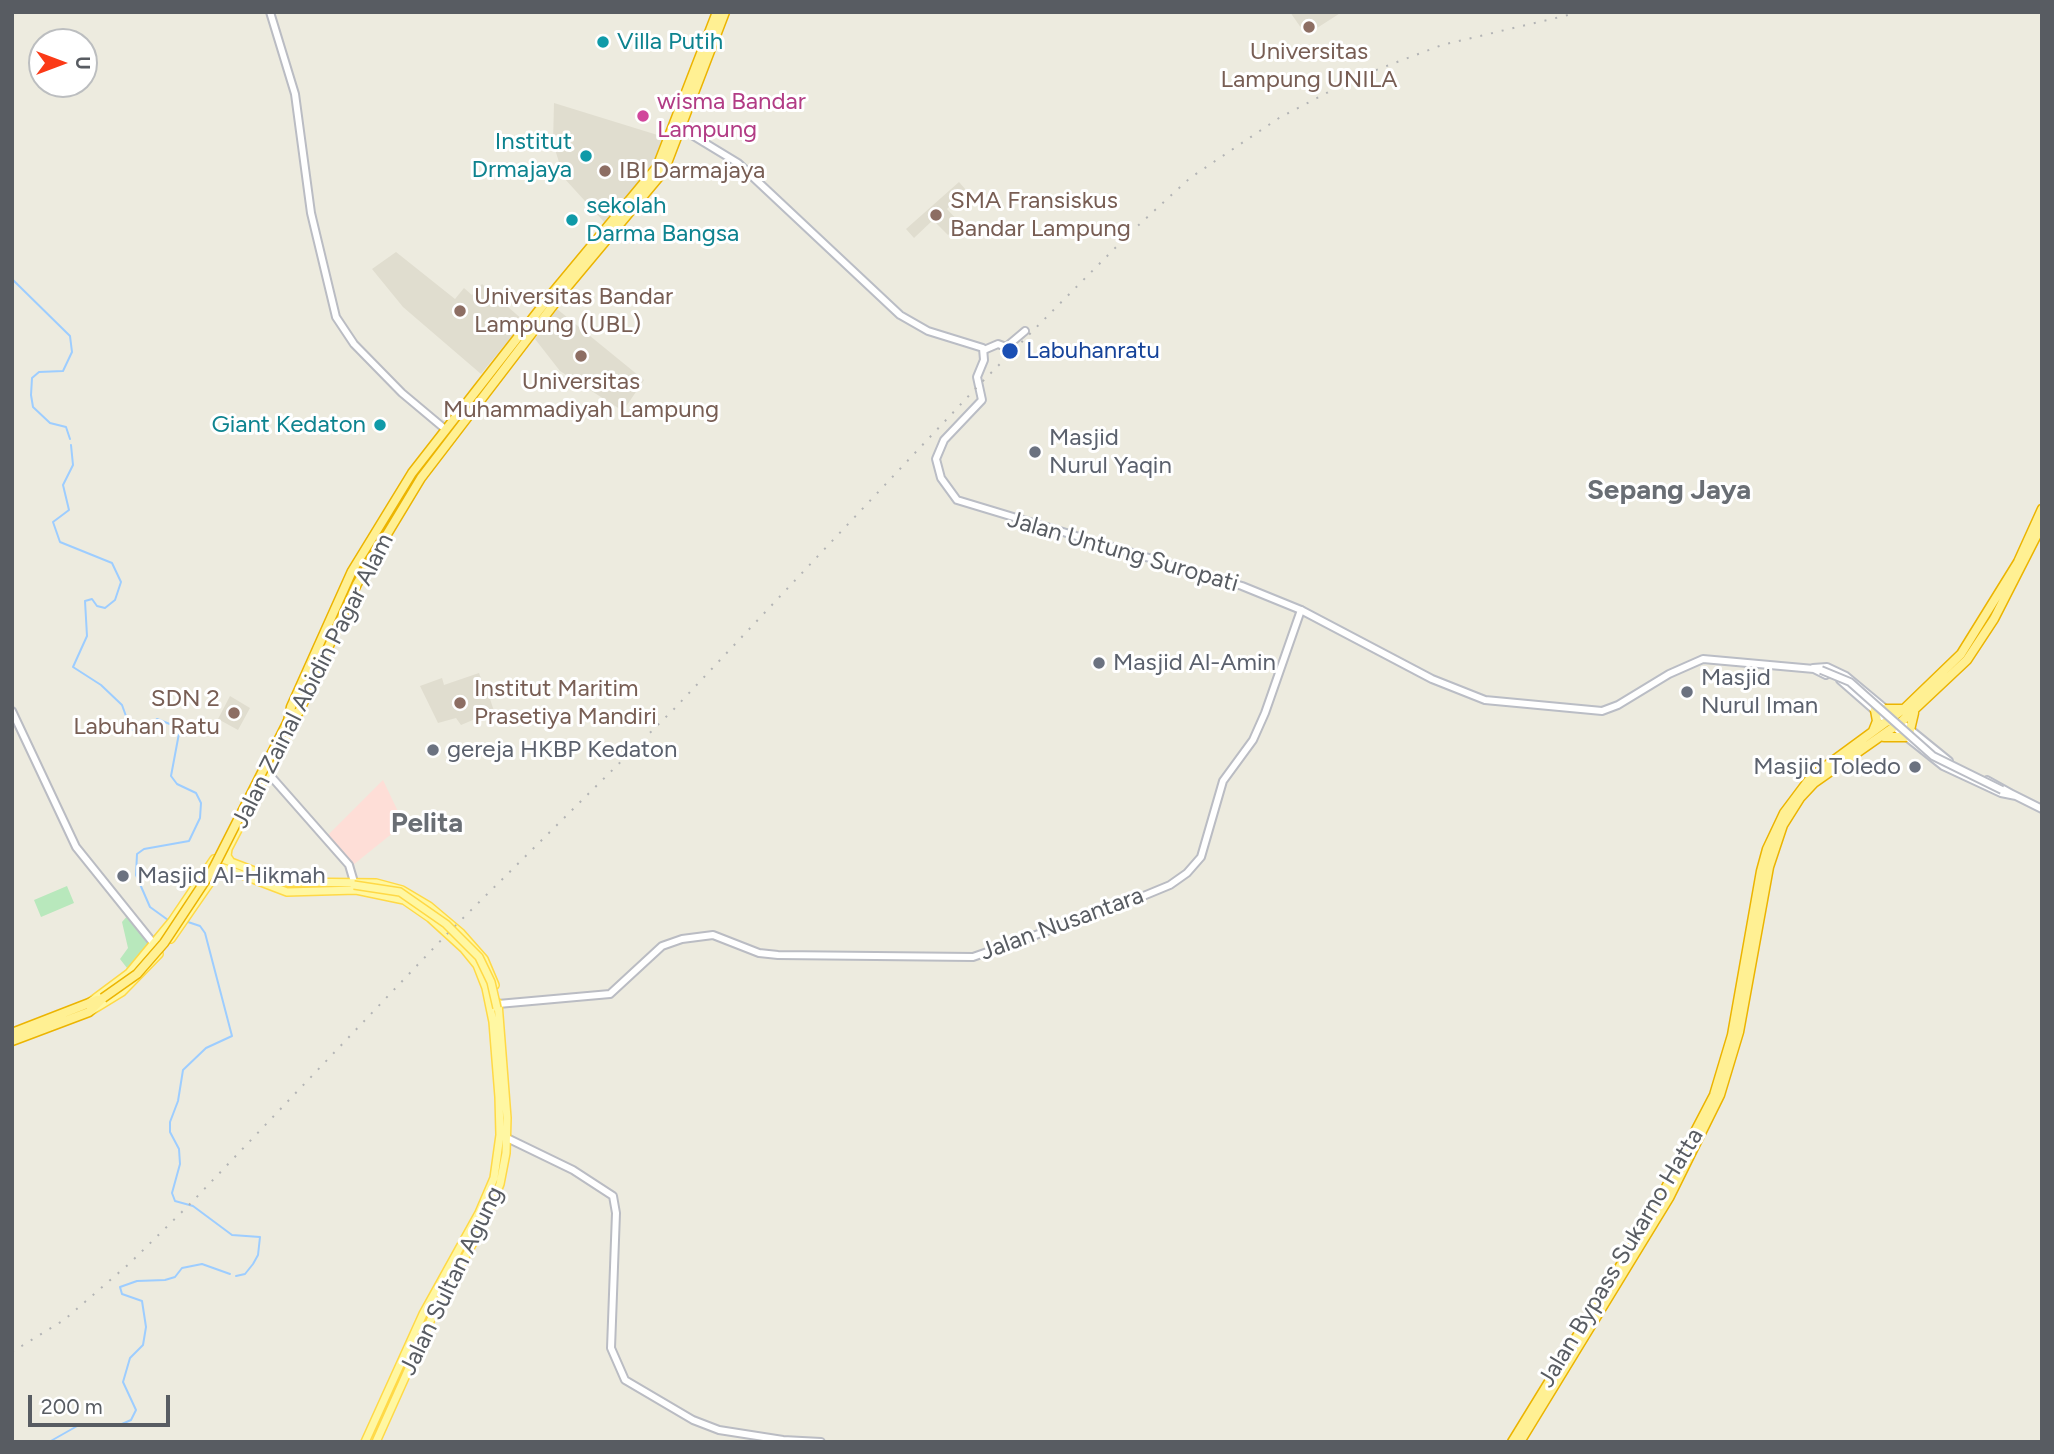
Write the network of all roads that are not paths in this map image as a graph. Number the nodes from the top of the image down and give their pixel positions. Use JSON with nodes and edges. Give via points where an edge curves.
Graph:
{"nodes":[{"id":1,"x":270,"y":12,"type":"edge"},
{"id":2,"x":721,"y":14,"type":"edge"},
{"id":3,"x":690,"y":96,"type":"junction"},
{"id":4,"x":682,"y":129,"type":"junction"},
{"id":5,"x":611,"y":228,"type":"junction"},
{"id":6,"x":1025,"y":331,"type":"dead end"},
{"id":7,"x":984,"y":350,"type":"junction"},
{"id":8,"x":445,"y":429,"type":"junction"},
{"id":9,"x":2042,"y":509,"type":"edge"},
{"id":10,"x":2042,"y":525,"type":"edge"},
{"id":11,"x":1301,"y":610,"type":"junction"},
{"id":12,"x":1815,"y":669,"type":"junction"},
{"id":13,"x":1916,"y":710,"type":"junction"},
{"id":14,"x":12,"y":711,"type":"edge"},
{"id":15,"x":292,"y":714,"type":"junction"},
{"id":16,"x":1889,"y":717,"type":"junction"},
{"id":17,"x":1908,"y":734,"type":"junction"},
{"id":18,"x":1875,"y":736,"type":"junction"},
{"id":19,"x":268,"y":773,"type":"junction"},
{"id":20,"x":2016,"y":796,"type":"junction"},
{"id":21,"x":2042,"y":809,"type":"edge"},
{"id":22,"x":234,"y":830,"type":"junction"},
{"id":23,"x":214,"y":860,"type":"junction"},
{"id":24,"x":231,"y":863,"type":"junction"},
{"id":25,"x":352,"y":885,"type":"junction"},
{"id":26,"x":194,"y":890,"type":"junction"},
{"id":27,"x":201,"y":896,"type":"junction"},
{"id":28,"x":1756,"y":912,"type":"junction"},
{"id":29,"x":433,"y":915,"type":"junction"},
{"id":30,"x":169,"y":925,"type":"junction"},
{"id":31,"x":177,"y":930,"type":"junction"},
{"id":32,"x":154,"y":944,"type":"junction"},
{"id":33,"x":91,"y":1006,"type":"junction"},
{"id":34,"x":496,"y":1007,"type":"junction"},
{"id":35,"x":497,"y":1022,"type":"junction"},
{"id":36,"x":12,"y":1033,"type":"edge"},
{"id":37,"x":12,"y":1041,"type":"edge"},
{"id":38,"x":507,"y":1138,"type":"junction"},
{"id":39,"x":428,"y":1315,"type":"junction"},
{"id":40,"x":376,"y":1416,"type":"junction"},
{"id":41,"x":385,"y":1420,"type":"junction"},
{"id":42,"x":365,"y":1442,"type":"edge"},
{"id":43,"x":376,"y":1442,"type":"edge"},
{"id":44,"x":821,"y":1442,"type":"edge"},
{"id":45,"x":1512,"y":1442,"type":"edge"},
{"id":46,"x":1520,"y":1442,"type":"edge"}],
"edges":[{"from":1,"to":8,"type":"street","via":[[292,83],[311,213],[336,317],[354,344]]},
{"from":2,"to":3,"type":"highway","name":"Jalan Zainal Abidin Pagar Alam"},
{"from":3,"to":4,"type":"highway","name":"Jalan Zainal Abidin Pagar Alam"},
{"from":3,"to":5,"type":"highway","name":"Jalan Zainal Abidin Pagar Alam","via":[[657,167]]},
{"from":4,"to":5,"type":"highway","name":"Jalan Zainal Abidin Pagar Alam","via":[[664,171]]},
{"from":4,"to":7,"type":"street","via":[[738,163],[900,315],[928,331]]},
{"from":5,"to":8,"type":"highway","name":"Jalan Zainal Abidin Pagar Alam"},
{"from":5,"to":15,"type":"highway","name":"Jalan Zainal Abidin Pagar Alam","via":[[414,488],[357,584]]},
{"from":6,"to":7,"type":"street","via":[[1006,346]]},
{"from":7,"to":11,"type":"street","name":"Jalan Untung Suropati","via":[[976,377],[982,400],[944,440],[936,459],[941,478],[957,500],[1214,576]]},
{"from":8,"to":15,"type":"highway","name":"Jalan Zainal Abidin Pagar Alam","via":[[372,536]]},
{"from":9,"to":16,"type":"highway","via":[[1979,629],[1941,677]]},
{"from":10,"to":13,"type":"highway","name":"Jalan Bypass Sukarno Hatta","via":[[1994,619],[1966,660]]},
{"from":11,"to":12,"type":"street","name":"Jalan Untung Suropati","via":[[1469,695],[1514,705],[1609,709],[1703,659]]},
{"from":11,"to":34,"type":"street","name":"Jalan Nusantara","via":[[1253,740],[1223,781],[1204,850],[1194,867],[1170,885],[973,957],[778,955],[759,953],[713,935],[662,946],[610,994]]},
{"from":12,"to":16,"type":"street","name":"Jalan Untung Suropati","via":[[1823,666],[1840,672]]},
{"from":12,"to":20,"type":"street","bridge":true,"via":[[1855,685],[1933,756]]},
{"from":13,"to":16,"type":"highway","name":"Jalan Bypass Sukarno Hatta"},
{"from":13,"to":17,"type":"highway"},
{"from":14,"to":32,"type":"street","via":[[76,847]]},
{"from":15,"to":19,"type":"main road","name":"Jalan Zainal Abidin Pagar Alam"},
{"from":15,"to":22,"type":"main road","name":"Jalan Zainal Abidin Pagar Alam"},
{"from":15,"to":33,"type":"highway","bridge":true,"via":[[213,869],[164,943],[137,974]]},
{"from":16,"to":17,"type":"street","name":"Jalan Untung Suropati"},
{"from":16,"to":18,"type":"highway","name":"Jalan Bypass Sukarno Hatta"},
{"from":16,"to":18,"type":"highway","via":[[1877,721]]},
{"from":17,"to":18,"type":"highway"},
{"from":17,"to":20,"type":"street","name":"Jalan Untung Suropati"},
{"from":18,"to":28,"type":"highway","name":"Jalan Bypass Sukarno Hatta","via":[[1800,798],[1778,838]]},
{"from":19,"to":22,"type":"main road","name":"Jalan Zainal Abidin Pagar Alam"},
{"from":19,"to":25,"type":"street","via":[[349,866]]},
{"from":20,"to":21,"type":"street"},
{"from":22,"to":23,"type":"main road","name":"Jalan Zainal Abidin Pagar Alam"},
{"from":22,"to":24,"type":"main road","name":"Jalan Zainal Abidin Pagar Alam","via":[[227,853]]},
{"from":23,"to":24,"type":"main road","name":"Jalan Sultan Agung"},
{"from":23,"to":26,"type":"main road","name":"Jalan Zainal Abidin Pagar Alam"},
{"from":24,"to":25,"type":"main road","name":"Jalan Sultan Agung","via":[[283,882]]},
{"from":25,"to":27,"type":"main road","name":"Jalan Sultan Agung","via":[[287,892],[225,868],[218,870]]},
{"from":25,"to":29,"type":"main road","name":"Jalan Sultan Agung","via":[[393,896]]},
{"from":25,"to":34,"type":"main road","bridge":true,"via":[[400,895],[444,927],[477,960]]},
{"from":26,"to":27,"type":"main road","via":[[193,898]]},
{"from":26,"to":30,"type":"main road","name":"Jalan Zainal Abidin Pagar Alam"},
{"from":27,"to":31,"type":"main road"},
{"from":28,"to":45,"type":"highway","name":"Jalan Bypass Sukarno Hatta","via":[[1732,1035],[1714,1095],[1652,1214]]},
{"from":28,"to":46,"type":"highway","name":"Jalan Bypass Sukarno Hatta","via":[[1739,1032],[1715,1107],[1669,1198]]},
{"from":29,"to":34,"type":"main road","name":"Jalan Sultan Agung","via":[[484,959],[493,977]]},
{"from":29,"to":35,"type":"main road","name":"Jalan Sultan Agung","via":[[477,965]]},
{"from":30,"to":31,"type":"main road","via":[[176,925]]},
{"from":30,"to":32,"type":"main road","name":"Jalan Zainal Abidin Pagar Alam"},
{"from":31,"to":33,"type":"main road","via":[[142,975],[100,1007]]},
{"from":32,"to":33,"type":"main road","name":"Jalan Zainal Abidin Pagar Alam"},
{"from":33,"to":36,"type":"highway"},
{"from":33,"to":37,"type":"highway"},
{"from":34,"to":35,"type":"main road"},
{"from":35,"to":38,"type":"main road","name":"Jalan Sultan Agung"},
{"from":35,"to":39,"type":"main road","name":"Jalan Sultan Agung","via":[[500,1135],[494,1178]]},
{"from":38,"to":39,"type":"main road","name":"Jalan Sultan Agung","via":[[496,1199]]},
{"from":38,"to":44,"type":"street","via":[[573,1170],[613,1196],[611,1348],[625,1380],[719,1430]]},
{"from":39,"to":40,"type":"main road","name":"Jalan Sultan Agung"},
{"from":39,"to":41,"type":"main road","name":"Jalan Sultan Agung"},
{"from":40,"to":41,"type":"main road"},
{"from":40,"to":42,"type":"main road","name":"Jalan Sultan Agung"},
{"from":41,"to":43,"type":"main road","name":"Jalan Sultan Agung"}]}
